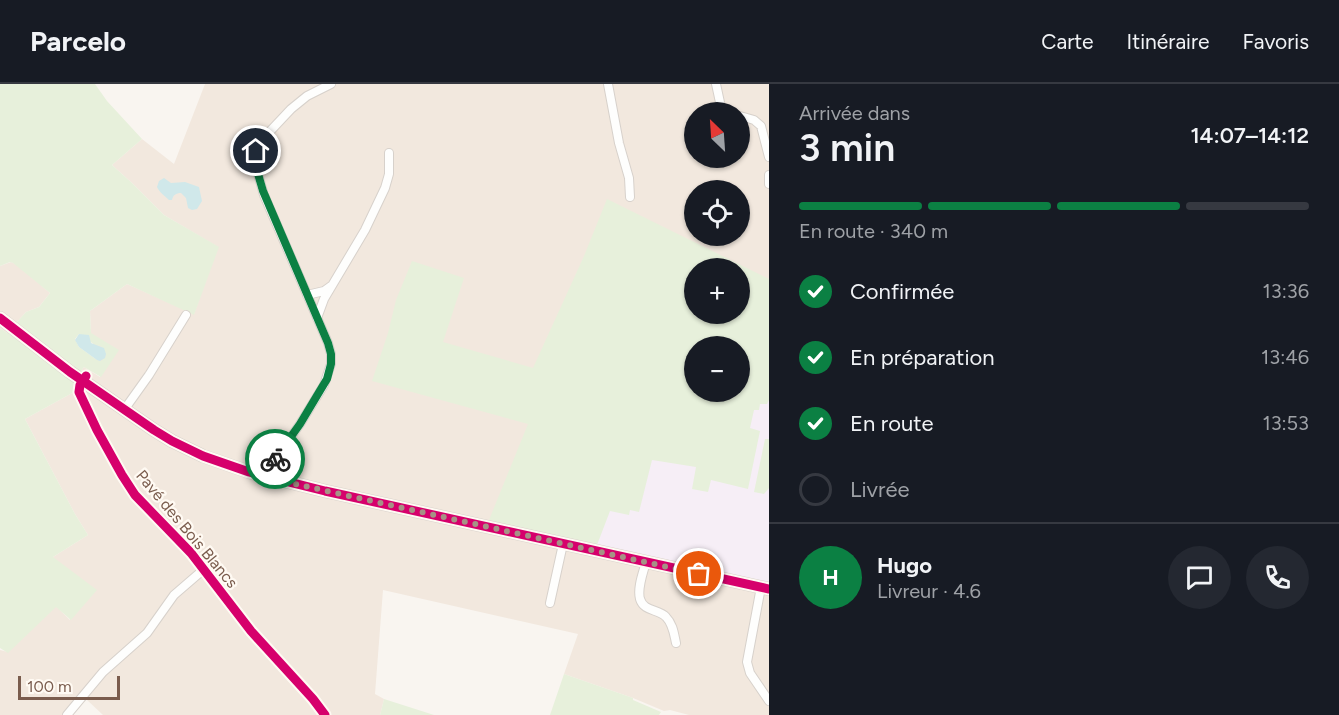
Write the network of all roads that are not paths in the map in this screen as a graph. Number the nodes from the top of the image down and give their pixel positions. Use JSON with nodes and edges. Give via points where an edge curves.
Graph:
{"nodes":[{"id":1,"x":331,"y":84,"type":"edge"},
{"id":2,"x":608,"y":84,"type":"edge"},
{"id":3,"x":716,"y":84,"type":"edge"},
{"id":4,"x":720,"y":102,"type":"edge"},
{"id":5,"x":750,"y":119,"type":"edge"},
{"id":6,"x":389,"y":153,"type":"dead end"},
{"id":7,"x":769,"y":157,"type":"edge"},
{"id":8,"x":769,"y":175,"type":"edge"},
{"id":9,"x":769,"y":184,"type":"edge"},
{"id":10,"x":630,"y":197,"type":"dead end"},
{"id":11,"x":332,"y":285,"type":"junction"},
{"id":12,"x":307,"y":295,"type":"junction"},
{"id":13,"x":186,"y":315,"type":"dead end"},
{"id":14,"x":0,"y":318,"type":"edge"},
{"id":15,"x":317,"y":318,"type":"junction"},
{"id":16,"x":85,"y":379,"type":"junction"},
{"id":17,"x":126,"y":408,"type":"junction"},
{"id":18,"x":264,"y":477,"type":"junction"},
{"id":19,"x":563,"y":544,"type":"junction"},
{"id":20,"x":646,"y":562,"type":"junction"},
{"id":21,"x":203,"y":570,"type":"junction"},
{"id":22,"x":765,"y":588,"type":"edge"},
{"id":23,"x":550,"y":603,"type":"dead end"},
{"id":24,"x":676,"y":643,"type":"dead end"},
{"id":25,"x":769,"y":702,"type":"edge"},
{"id":26,"x":67,"y":715,"type":"edge"},
{"id":27,"x":325,"y":715,"type":"edge"}],
"edges":[{"from":1,"to":12,"type":"street","via":[[293,107],[259,142],[255,156],[263,191]]},
{"from":2,"to":10,"type":"street"},
{"from":3,"to":4,"type":"street"},
{"from":5,"to":7,"type":"street","via":[[763,129]]},
{"from":6,"to":11,"type":"street","via":[[385,188]]},
{"from":8,"to":9,"type":"street"},
{"from":11,"to":12,"type":"street"},
{"from":11,"to":15,"type":"street"},
{"from":12,"to":15,"type":"street"},
{"from":13,"to":17,"type":"street"},
{"from":14,"to":16,"type":"main road"},
{"from":15,"to":18,"type":"street","via":[[330,349],[329,373]]},
{"from":16,"to":17,"type":"main road"},
{"from":16,"to":21,"type":"street","name":"Pavé des Bois Blancs","via":[[79,392],[126,482]]},
{"from":17,"to":18,"type":"main road","via":[[184,443]]},
{"from":18,"to":19,"type":"main road"},
{"from":19,"to":20,"type":"main road"},
{"from":19,"to":23,"type":"street"},
{"from":20,"to":22,"type":"main road"},
{"from":20,"to":24,"type":"street","via":[[640,599],[646,608],[669,620]]},
{"from":21,"to":26,"type":"street","via":[[174,595],[151,628],[103,672]]},
{"from":21,"to":27,"type":"street","name":"Pavé des Bois Blancs"},
{"from":22,"to":25,"type":"street","via":[[747,662]]}]}
